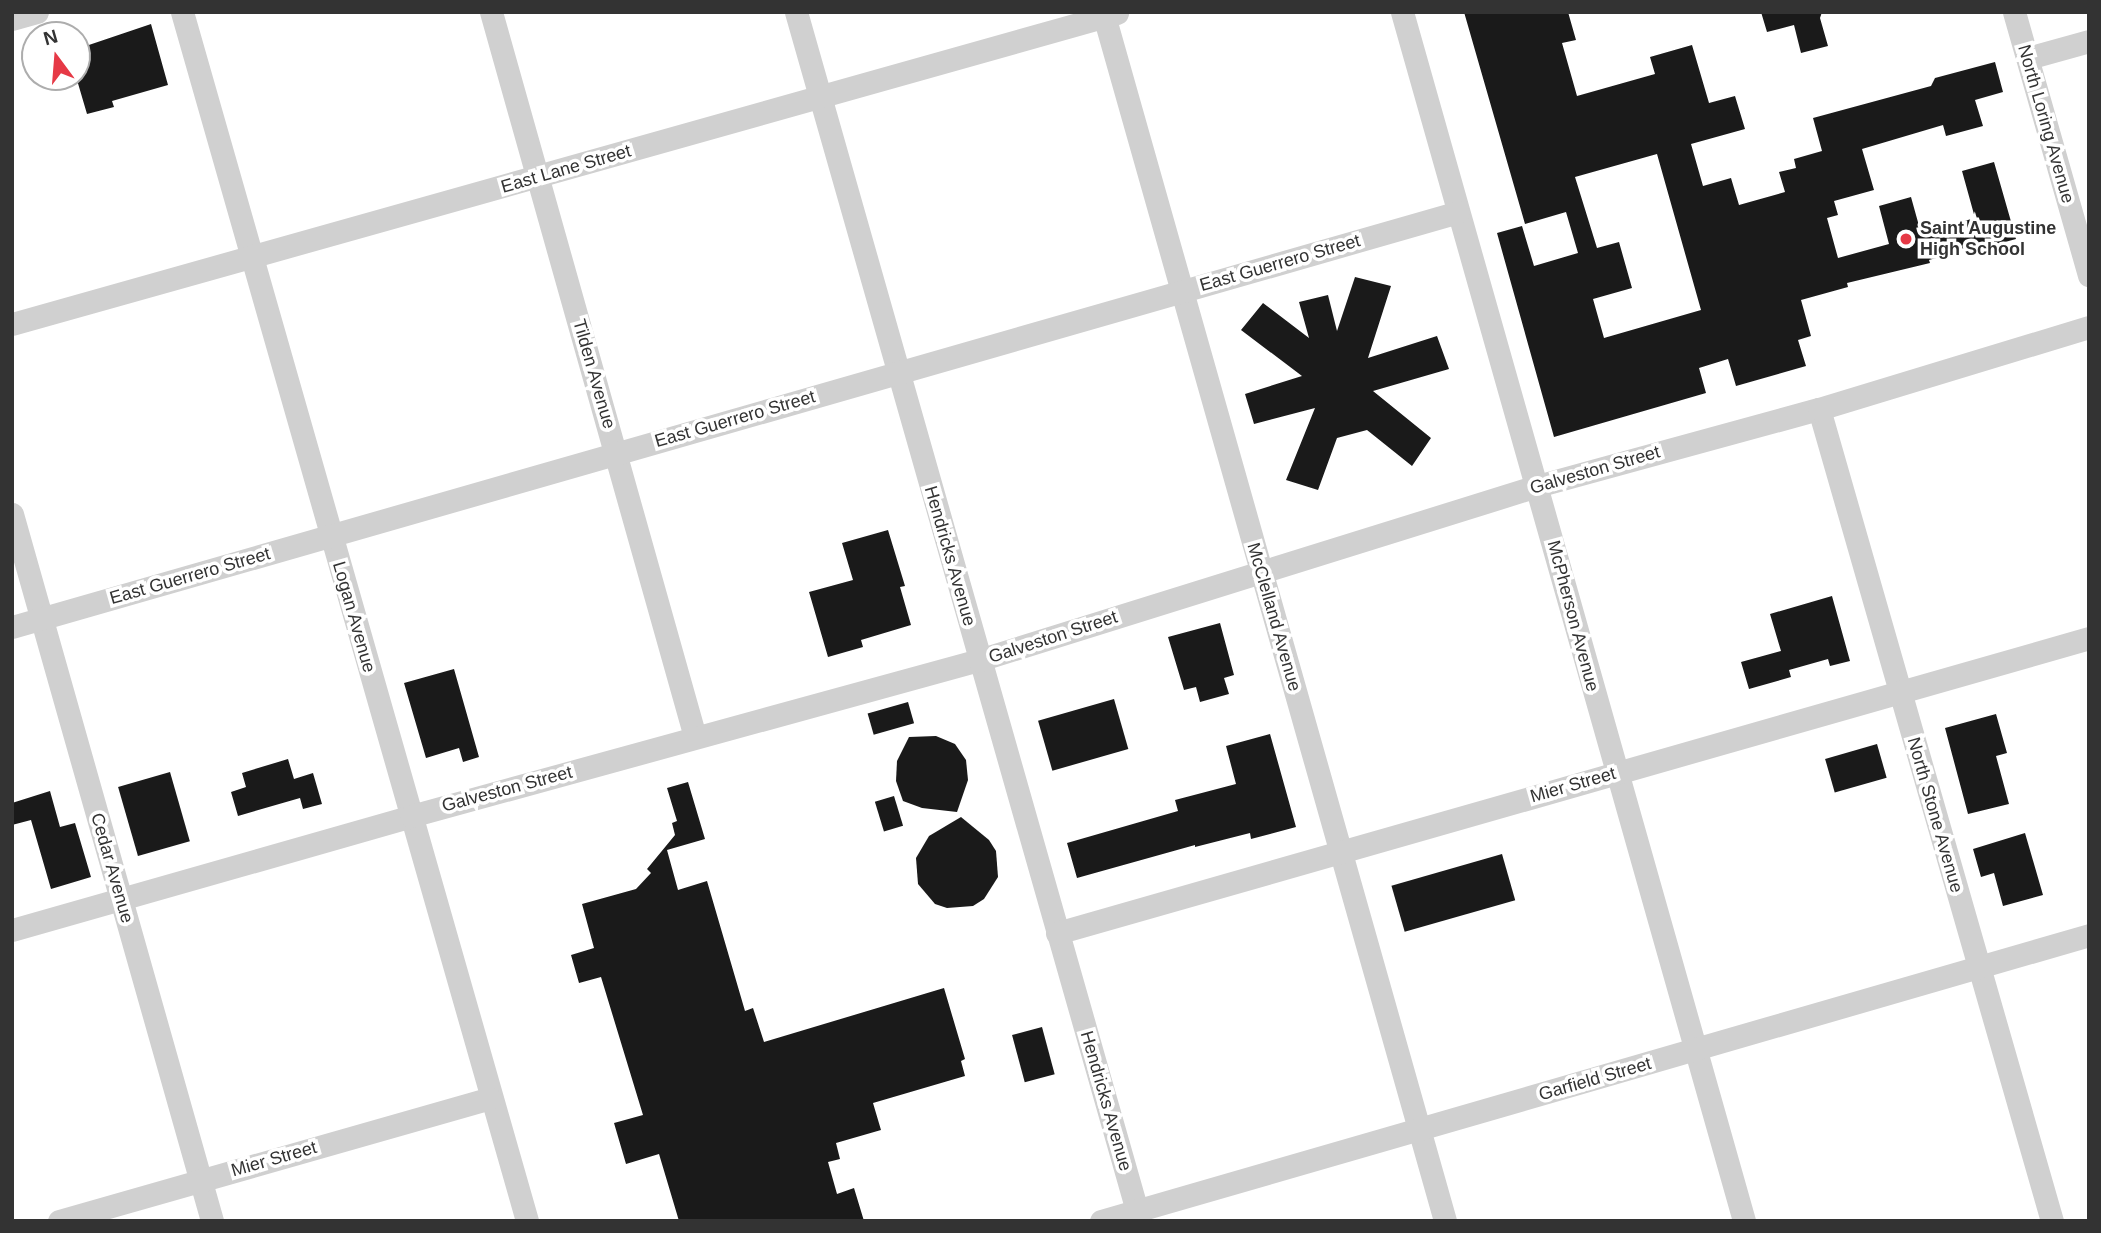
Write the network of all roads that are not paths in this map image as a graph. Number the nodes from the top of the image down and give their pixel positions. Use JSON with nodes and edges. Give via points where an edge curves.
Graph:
{"nodes":[{"id":1,"x":37,"y":12,"type":"edge"},
{"id":2,"x":183,"y":12,"type":"edge"},
{"id":3,"x":491,"y":12,"type":"edge"},
{"id":4,"x":796,"y":12,"type":"edge"},
{"id":5,"x":1402,"y":12,"type":"edge"},
{"id":6,"x":2014,"y":12,"type":"edge"},
{"id":7,"x":1108,"y":14,"type":"edge"},
{"id":8,"x":12,"y":19,"type":"edge"},
{"id":9,"x":2089,"y":41,"type":"edge"},
{"id":10,"x":2028,"y":58,"type":"junction"},
{"id":11,"x":818,"y":96,"type":"junction"},
{"id":12,"x":538,"y":177,"type":"junction"},
{"id":13,"x":1458,"y":212,"type":"junction"},
{"id":14,"x":252,"y":258,"type":"junction"},
{"id":15,"x":2089,"y":276,"type":"edge"},
{"id":16,"x":1180,"y":292,"type":"junction"},
{"id":17,"x":12,"y":324,"type":"edge"},
{"id":18,"x":2089,"y":327,"type":"edge"},
{"id":19,"x":897,"y":372,"type":"junction"},
{"id":20,"x":1819,"y":409,"type":"junction"},
{"id":21,"x":617,"y":454,"type":"junction"},
{"id":22,"x":1537,"y":486,"type":"junction"},
{"id":23,"x":12,"y":514,"type":"edge"},
{"id":24,"x":331,"y":536,"type":"junction"},
{"id":25,"x":1261,"y":571,"type":"junction"},
{"id":26,"x":42,"y":619,"type":"junction"},
{"id":27,"x":12,"y":627,"type":"edge"},
{"id":28,"x":2089,"y":638,"type":"edge"},
{"id":29,"x":979,"y":660,"type":"junction"},
{"id":30,"x":1900,"y":692,"type":"junction"},
{"id":31,"x":695,"y":737,"type":"junction"},
{"id":32,"x":1616,"y":773,"type":"junction"},
{"id":33,"x":411,"y":816,"type":"junction"},
{"id":34,"x":1340,"y":852,"type":"junction"},
{"id":35,"x":120,"y":900,"type":"junction"},
{"id":36,"x":12,"y":930,"type":"edge"},
{"id":37,"x":1057,"y":933,"type":"junction"},
{"id":38,"x":2089,"y":935,"type":"edge"},
{"id":39,"x":1979,"y":966,"type":"junction"},
{"id":40,"x":1696,"y":1051,"type":"junction"},
{"id":41,"x":490,"y":1098,"type":"junction"},
{"id":42,"x":1419,"y":1129,"type":"junction"},
{"id":43,"x":200,"y":1180,"type":"junction"},
{"id":44,"x":1139,"y":1216,"type":"edge"},
{"id":45,"x":59,"y":1221,"type":"edge"},
{"id":46,"x":212,"y":1221,"type":"edge"},
{"id":47,"x":527,"y":1221,"type":"edge"},
{"id":48,"x":1101,"y":1221,"type":"edge"},
{"id":49,"x":1445,"y":1221,"type":"edge"},
{"id":50,"x":1744,"y":1221,"type":"edge"},
{"id":51,"x":2052,"y":1221,"type":"edge"}],
"edges":[{"from":1,"to":8,"type":"street"},
{"from":2,"to":14,"type":"street","name":"Logan Avenue"},
{"from":3,"to":12,"type":"street","name":"Tilden Avenue"},
{"from":4,"to":11,"type":"street","name":"Hendricks Avenue"},
{"from":5,"to":13,"type":"street","name":"McPherson Avenue"},
{"from":6,"to":10,"type":"street","name":"North Loring Avenue"},
{"from":7,"to":11,"type":"street","name":"East Lane Street"},
{"from":7,"to":16,"type":"street","name":"McClelland Avenue"},
{"from":9,"to":10,"type":"street"},
{"from":10,"to":15,"type":"street","name":"North Loring Avenue"},
{"from":11,"to":12,"type":"street","name":"East Lane Street"},
{"from":11,"to":19,"type":"street","name":"Hendricks Avenue"},
{"from":12,"to":14,"type":"street","name":"East Lane Street"},
{"from":12,"to":21,"type":"street","name":"Tilden Avenue"},
{"from":13,"to":16,"type":"street","name":"East Guerrero Street"},
{"from":13,"to":22,"type":"street","name":"McPherson Avenue"},
{"from":14,"to":17,"type":"street","name":"East Lane Street"},
{"from":14,"to":24,"type":"street","name":"Logan Avenue"},
{"from":16,"to":19,"type":"street","name":"East Guerrero Street"},
{"from":16,"to":25,"type":"street","name":"McClelland Avenue"},
{"from":18,"to":20,"type":"street","name":"Galveston Street"},
{"from":19,"to":21,"type":"street","name":"East Guerrero Street"},
{"from":19,"to":29,"type":"street","name":"Hendricks Avenue"},
{"from":20,"to":22,"type":"street","name":"Galveston Street"},
{"from":20,"to":30,"type":"street","name":"North Stone Avenue"},
{"from":21,"to":24,"type":"street","name":"East Guerrero Street"},
{"from":21,"to":31,"type":"street","name":"Tilden Avenue"},
{"from":22,"to":25,"type":"street","name":"Galveston Street"},
{"from":22,"to":32,"type":"street","name":"McPherson Avenue"},
{"from":23,"to":26,"type":"street","name":"Cedar Avenue"},
{"from":24,"to":26,"type":"street","name":"East Guerrero Street"},
{"from":24,"to":33,"type":"street","name":"Logan Avenue"},
{"from":25,"to":29,"type":"street","name":"Galveston Street"},
{"from":25,"to":34,"type":"street","name":"McClelland Avenue"},
{"from":26,"to":27,"type":"street","name":"East Guerrero Street"},
{"from":26,"to":35,"type":"street","name":"Cedar Avenue"},
{"from":28,"to":30,"type":"street","name":"Mier Street"},
{"from":29,"to":31,"type":"street","name":"Galveston Street"},
{"from":29,"to":37,"type":"street","name":"Hendricks Avenue"},
{"from":30,"to":32,"type":"street","name":"Mier Street"},
{"from":30,"to":39,"type":"street","name":"North Stone Avenue"},
{"from":31,"to":33,"type":"street","name":"Galveston Street"},
{"from":32,"to":34,"type":"street","name":"Mier Street"},
{"from":32,"to":40,"type":"street","name":"McPherson Avenue"},
{"from":33,"to":35,"type":"street","name":"Galveston Street"},
{"from":33,"to":41,"type":"street","name":"Logan Avenue"},
{"from":34,"to":37,"type":"street","name":"Mier Street"},
{"from":34,"to":42,"type":"street","name":"McClelland Avenue"},
{"from":35,"to":36,"type":"street","name":"Galveston Street"},
{"from":35,"to":43,"type":"street","name":"Cedar Avenue"},
{"from":37,"to":44,"type":"street","name":"Hendricks Avenue"},
{"from":38,"to":39,"type":"street","name":"Garfield Street"},
{"from":39,"to":40,"type":"street","name":"Garfield Street"},
{"from":39,"to":51,"type":"street","name":"North Stone Avenue"},
{"from":40,"to":42,"type":"street","name":"Garfield Street"},
{"from":40,"to":50,"type":"street","name":"McPherson Avenue"},
{"from":41,"to":43,"type":"street","name":"Mier Street"},
{"from":41,"to":47,"type":"street","name":"Logan Avenue"},
{"from":42,"to":44,"type":"street","name":"Garfield Street"},
{"from":42,"to":49,"type":"street","name":"McClelland Avenue"},
{"from":43,"to":45,"type":"street","name":"Mier Street"},
{"from":43,"to":46,"type":"street","name":"Cedar Avenue"},
{"from":44,"to":48,"type":"street","name":"Garfield Street"}]}
